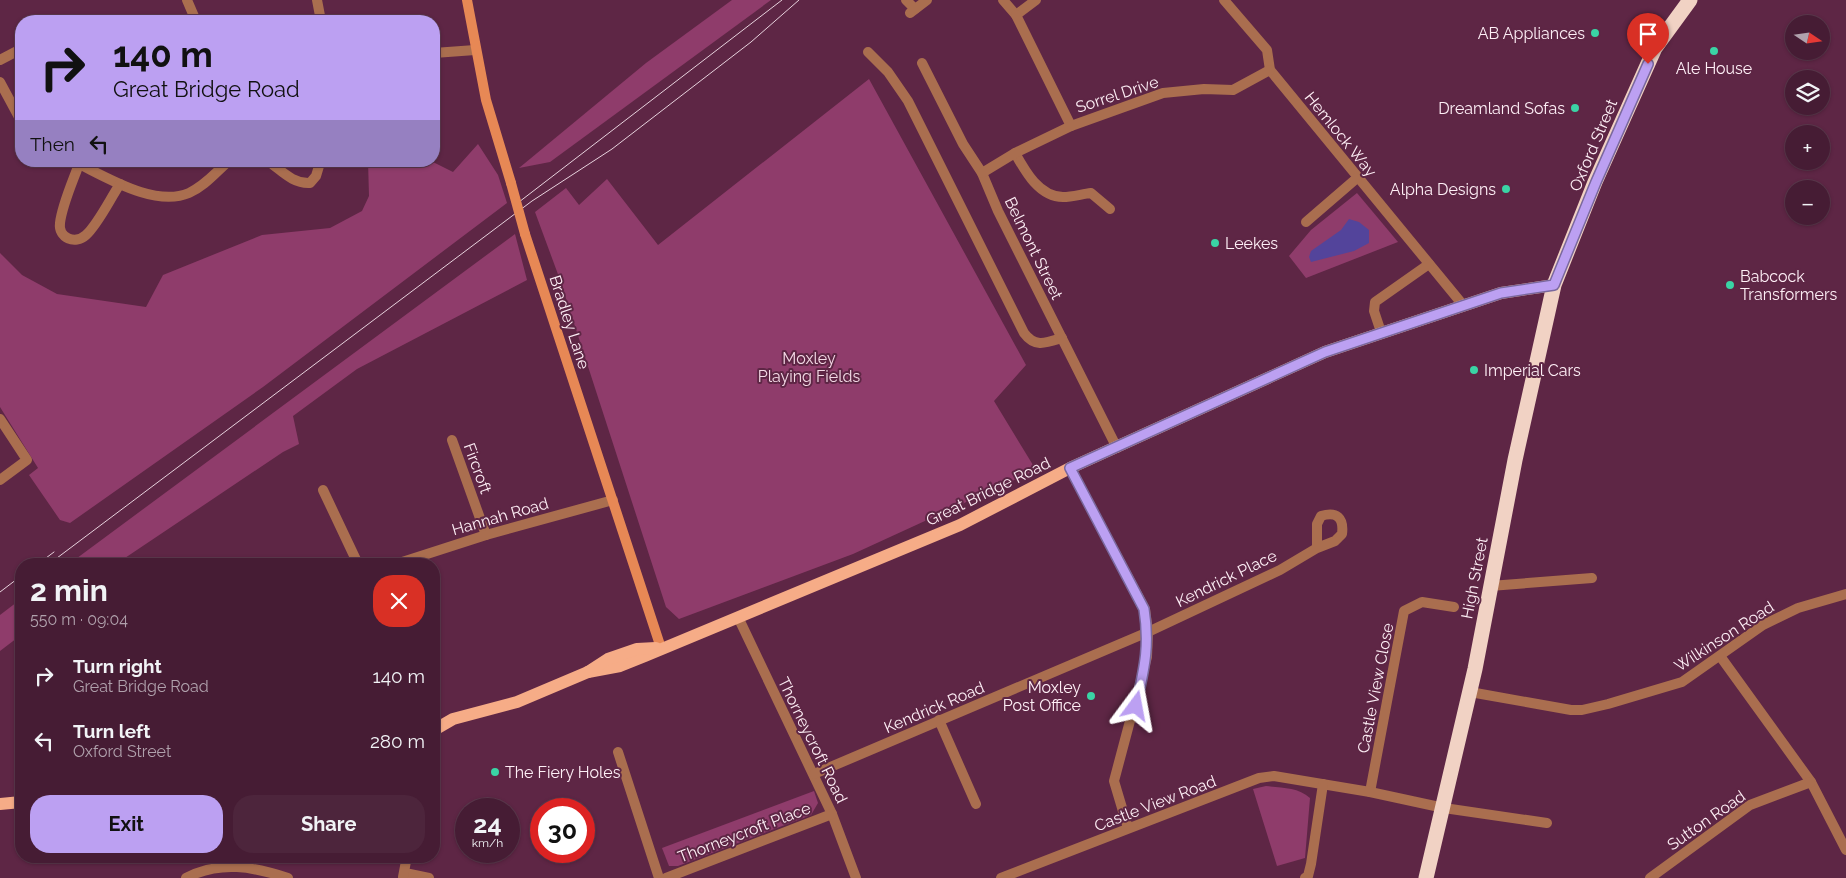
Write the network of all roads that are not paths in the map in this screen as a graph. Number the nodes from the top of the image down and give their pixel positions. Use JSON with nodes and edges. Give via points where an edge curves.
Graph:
{"nodes":[{"id":1,"x":187,"y":0,"type":"edge"},
{"id":2,"x":318,"y":0,"type":"edge"},
{"id":3,"x":467,"y":0,"type":"edge"},
{"id":4,"x":906,"y":0,"type":"edge"},
{"id":5,"x":927,"y":0,"type":"edge"},
{"id":6,"x":1003,"y":0,"type":"edge"},
{"id":7,"x":1036,"y":0,"type":"edge"},
{"id":8,"x":1224,"y":0,"type":"edge"},
{"id":9,"x":1690,"y":0,"type":"edge"},
{"id":10,"x":193,"y":15,"type":"edge"},
{"id":11,"x":320,"y":15,"type":"edge"},
{"id":12,"x":1016,"y":15,"type":"junction"},
{"id":13,"x":475,"y":50,"type":"junction"},
{"id":14,"x":15,"y":52,"type":"edge"},
{"id":15,"x":868,"y":52,"type":"dead end"},
{"id":16,"x":440,"y":53,"type":"edge"},
{"id":17,"x":0,"y":60,"type":"edge"},
{"id":18,"x":922,"y":63,"type":"dead end"},
{"id":19,"x":1270,"y":70,"type":"junction"},
{"id":20,"x":0,"y":82,"type":"edge"},
{"id":21,"x":15,"y":110,"type":"edge"},
{"id":22,"x":1071,"y":126,"type":"junction"},
{"id":23,"x":1015,"y":153,"type":"junction"},
{"id":24,"x":75,"y":167,"type":"edge"},
{"id":25,"x":84,"y":167,"type":"edge"},
{"id":26,"x":221,"y":167,"type":"edge"},
{"id":27,"x":276,"y":167,"type":"edge"},
{"id":28,"x":319,"y":167,"type":"edge"},
{"id":29,"x":982,"y":173,"type":"junction"},
{"id":30,"x":1357,"y":178,"type":"junction"},
{"id":31,"x":120,"y":184,"type":"junction"},
{"id":32,"x":1110,"y":209,"type":"dead end"},
{"id":33,"x":1306,"y":222,"type":"dead end"},
{"id":34,"x":1429,"y":264,"type":"junction"},
{"id":35,"x":1554,"y":285,"type":"junction"},
{"id":36,"x":1463,"y":305,"type":"junction"},
{"id":37,"x":1381,"y":332,"type":"junction"},
{"id":38,"x":1062,"y":338,"type":"junction"},
{"id":39,"x":0,"y":419,"type":"edge"},
{"id":40,"x":452,"y":440,"type":"dead end"},
{"id":41,"x":1117,"y":448,"type":"junction"},
{"id":42,"x":1070,"y":468,"type":"junction"},
{"id":43,"x":0,"y":480,"type":"edge"},
{"id":44,"x":323,"y":490,"type":"dead end"},
{"id":45,"x":613,"y":500,"type":"junction"},
{"id":46,"x":486,"y":535,"type":"junction"},
{"id":47,"x":1317,"y":548,"type":"dead end"},
{"id":48,"x":355,"y":558,"type":"edge"},
{"id":49,"x":415,"y":558,"type":"edge"},
{"id":50,"x":1592,"y":578,"type":"dead end"},
{"id":51,"x":1490,"y":586,"type":"junction"},
{"id":52,"x":1846,"y":594,"type":"edge"},
{"id":53,"x":1454,"y":607,"type":"dead end"},
{"id":54,"x":738,"y":617,"type":"junction"},
{"id":55,"x":1148,"y":632,"type":"junction"},
{"id":56,"x":661,"y":648,"type":"junction"},
{"id":57,"x":1720,"y":656,"type":"junction"},
{"id":58,"x":1470,"y":692,"type":"junction"},
{"id":59,"x":440,"y":719,"type":"edge"},
{"id":60,"x":453,"y":719,"type":"junction"},
{"id":61,"x":939,"y":720,"type":"junction"},
{"id":62,"x":440,"y":727,"type":"edge"},
{"id":63,"x":618,"y":752,"type":"dead end"},
{"id":64,"x":814,"y":774,"type":"junction"},
{"id":65,"x":1811,"y":782,"type":"junction"},
{"id":66,"x":1323,"y":784,"type":"junction"},
{"id":67,"x":1370,"y":792,"type":"junction"},
{"id":68,"x":15,"y":803,"type":"edge"},
{"id":69,"x":0,"y":804,"type":"edge"},
{"id":70,"x":976,"y":804,"type":"dead end"},
{"id":71,"x":1444,"y":808,"type":"junction"},
{"id":72,"x":832,"y":814,"type":"junction"},
{"id":73,"x":1547,"y":823,"type":"dead end"},
{"id":74,"x":1128,"y":828,"type":"junction"},
{"id":75,"x":1846,"y":850,"type":"edge"},
{"id":76,"x":404,"y":875,"type":"edge"},
{"id":77,"x":1005,"y":877,"type":"edge"},
{"id":78,"x":186,"y":878,"type":"edge"},
{"id":79,"x":288,"y":878,"type":"edge"},
{"id":80,"x":429,"y":878,"type":"edge"},
{"id":81,"x":659,"y":878,"type":"edge"},
{"id":82,"x":666,"y":878,"type":"edge"},
{"id":83,"x":856,"y":878,"type":"edge"},
{"id":84,"x":1305,"y":878,"type":"edge"},
{"id":85,"x":1426,"y":878,"type":"edge"},
{"id":86,"x":1650,"y":878,"type":"edge"}],
"edges":[{"from":1,"to":10,"type":"street"},
{"from":2,"to":11,"type":"street"},
{"from":3,"to":13,"type":"street","name":"Bradley Lane"},
{"from":4,"to":5,"type":"street","via":[[912,11]]},
{"from":6,"to":12,"type":"street"},
{"from":7,"to":12,"type":"street"},
{"from":8,"to":19,"type":"street","name":"Hemlock Way","via":[[1267,50]]},
{"from":9,"to":35,"type":"highway","name":"Oxford Street","via":[[1655,48]]},
{"from":12,"to":22,"type":"street"},
{"from":13,"to":16,"type":"street"},
{"from":13,"to":45,"type":"street","name":"Bradley Lane","bridge":true,"via":[[525,234]]},
{"from":14,"to":17,"type":"street"},
{"from":15,"to":38,"type":"street","via":[[888,72],[908,101],[1024,333],[1037,344]]},
{"from":18,"to":29,"type":"street","name":"Belmont Street","via":[[963,144]]},
{"from":19,"to":22,"type":"street","name":"Sorrel Drive","via":[[1232,90],[1163,93]]},
{"from":19,"to":30,"type":"street","name":"Hemlock Way"},
{"from":20,"to":21,"type":"street"},
{"from":22,"to":23,"type":"street","name":"Sorrel Drive"},
{"from":23,"to":29,"type":"street","name":"Sorrel Drive"},
{"from":23,"to":32,"type":"street","via":[[1028,178],[1044,190],[1064,197],[1091,193]]},
{"from":24,"to":31,"type":"street","via":[[59,224],[70,240],[78,240],[87,234]]},
{"from":25,"to":31,"type":"street"},
{"from":26,"to":31,"type":"street","via":[[189,193],[170,198]]},
{"from":27,"to":28,"type":"street","via":[[303,183],[310,183]]},
{"from":29,"to":38,"type":"street","name":"Belmont Street"},
{"from":30,"to":33,"type":"street"},
{"from":30,"to":34,"type":"street","name":"Hemlock Way"},
{"from":34,"to":36,"type":"street","name":"Hemlock Way"},
{"from":34,"to":37,"type":"street","via":[[1375,302],[1374,311]]},
{"from":35,"to":36,"type":"main road","name":"Great Bridge Road","via":[[1517,289]]},
{"from":35,"to":51,"type":"highway","name":"High Street"},
{"from":36,"to":37,"type":"main road","name":"Great Bridge Road"},
{"from":37,"to":41,"type":"main road","name":"Great Bridge Road","via":[[1325,352]]},
{"from":38,"to":41,"type":"street","name":"Belmont Street"},
{"from":39,"to":43,"type":"street","via":[[28,460]]},
{"from":40,"to":46,"type":"street","name":"Fircroft"},
{"from":41,"to":42,"type":"main road","name":"Great Bridge Road"},
{"from":42,"to":54,"type":"main road","name":"Great Bridge Road","via":[[960,525]]},
{"from":42,"to":55,"type":"street","via":[[1144,609]]},
{"from":44,"to":48,"type":"street"},
{"from":45,"to":46,"type":"street","name":"Hannah Road"},
{"from":45,"to":56,"type":"street","name":"Bradley Lane"},
{"from":46,"to":49,"type":"street","name":"Hannah Road"},
{"from":47,"to":55,"type":"street","name":"Kendrick Place","via":[[1280,570]]},
{"from":50,"to":51,"type":"street"},
{"from":51,"to":58,"type":"highway","name":"High Street"},
{"from":52,"to":57,"type":"street","name":"Wilkinson Road","via":[[1790,612],[1763,625]]},
{"from":53,"to":67,"type":"street","name":"Castle View Close","via":[[1422,602],[1404,611]]},
{"from":54,"to":56,"type":"main road","name":"Great Bridge Road"},
{"from":54,"to":64,"type":"street","name":"Thorneycroft Road"},
{"from":55,"to":61,"type":"street","name":"Kendrick Road"},
{"from":55,"to":74,"type":"street","via":[[1147,657],[1114,781]]},
{"from":56,"to":60,"type":"main road","name":"Great Bridge Road","via":[[620,666],[588,672],[518,702]]},
{"from":57,"to":58,"type":"street","name":"Wilkinson Road","via":[[1682,682],[1582,710]]},
{"from":57,"to":65,"type":"street"},
{"from":58,"to":71,"type":"highway","name":"High Street"},
{"from":59,"to":60,"type":"main road","name":"Great Bridge Road"},
{"from":60,"to":62,"type":"main road","name":"Great Bridge Road"},
{"from":61,"to":64,"type":"street","name":"Kendrick Road"},
{"from":61,"to":70,"type":"street"},
{"from":63,"to":81,"type":"street"},
{"from":64,"to":72,"type":"street","name":"Thorneycroft Road"},
{"from":65,"to":75,"type":"street"},
{"from":65,"to":86,"type":"street","name":"Sutton Road","via":[[1750,805]]},
{"from":66,"to":67,"type":"street","name":"Castle View Road"},
{"from":66,"to":74,"type":"street","name":"Castle View Road","via":[[1274,776],[1259,778]]},
{"from":66,"to":84,"type":"street","via":[[1311,864]]},
{"from":67,"to":71,"type":"street","name":"Castle View Road"},
{"from":68,"to":69,"type":"main road"},
{"from":71,"to":73,"type":"street","name":"Castle View Road"},
{"from":71,"to":85,"type":"highway","name":"High Street"},
{"from":72,"to":82,"type":"street","name":"Thorneycroft Place"},
{"from":72,"to":83,"type":"street","name":"Thorneycroft Road"},
{"from":74,"to":77,"type":"street","name":"Castle View Road"},
{"from":76,"to":80,"type":"street"},
{"from":78,"to":79,"type":"street","via":[[219,867],[246,866]]}]}
